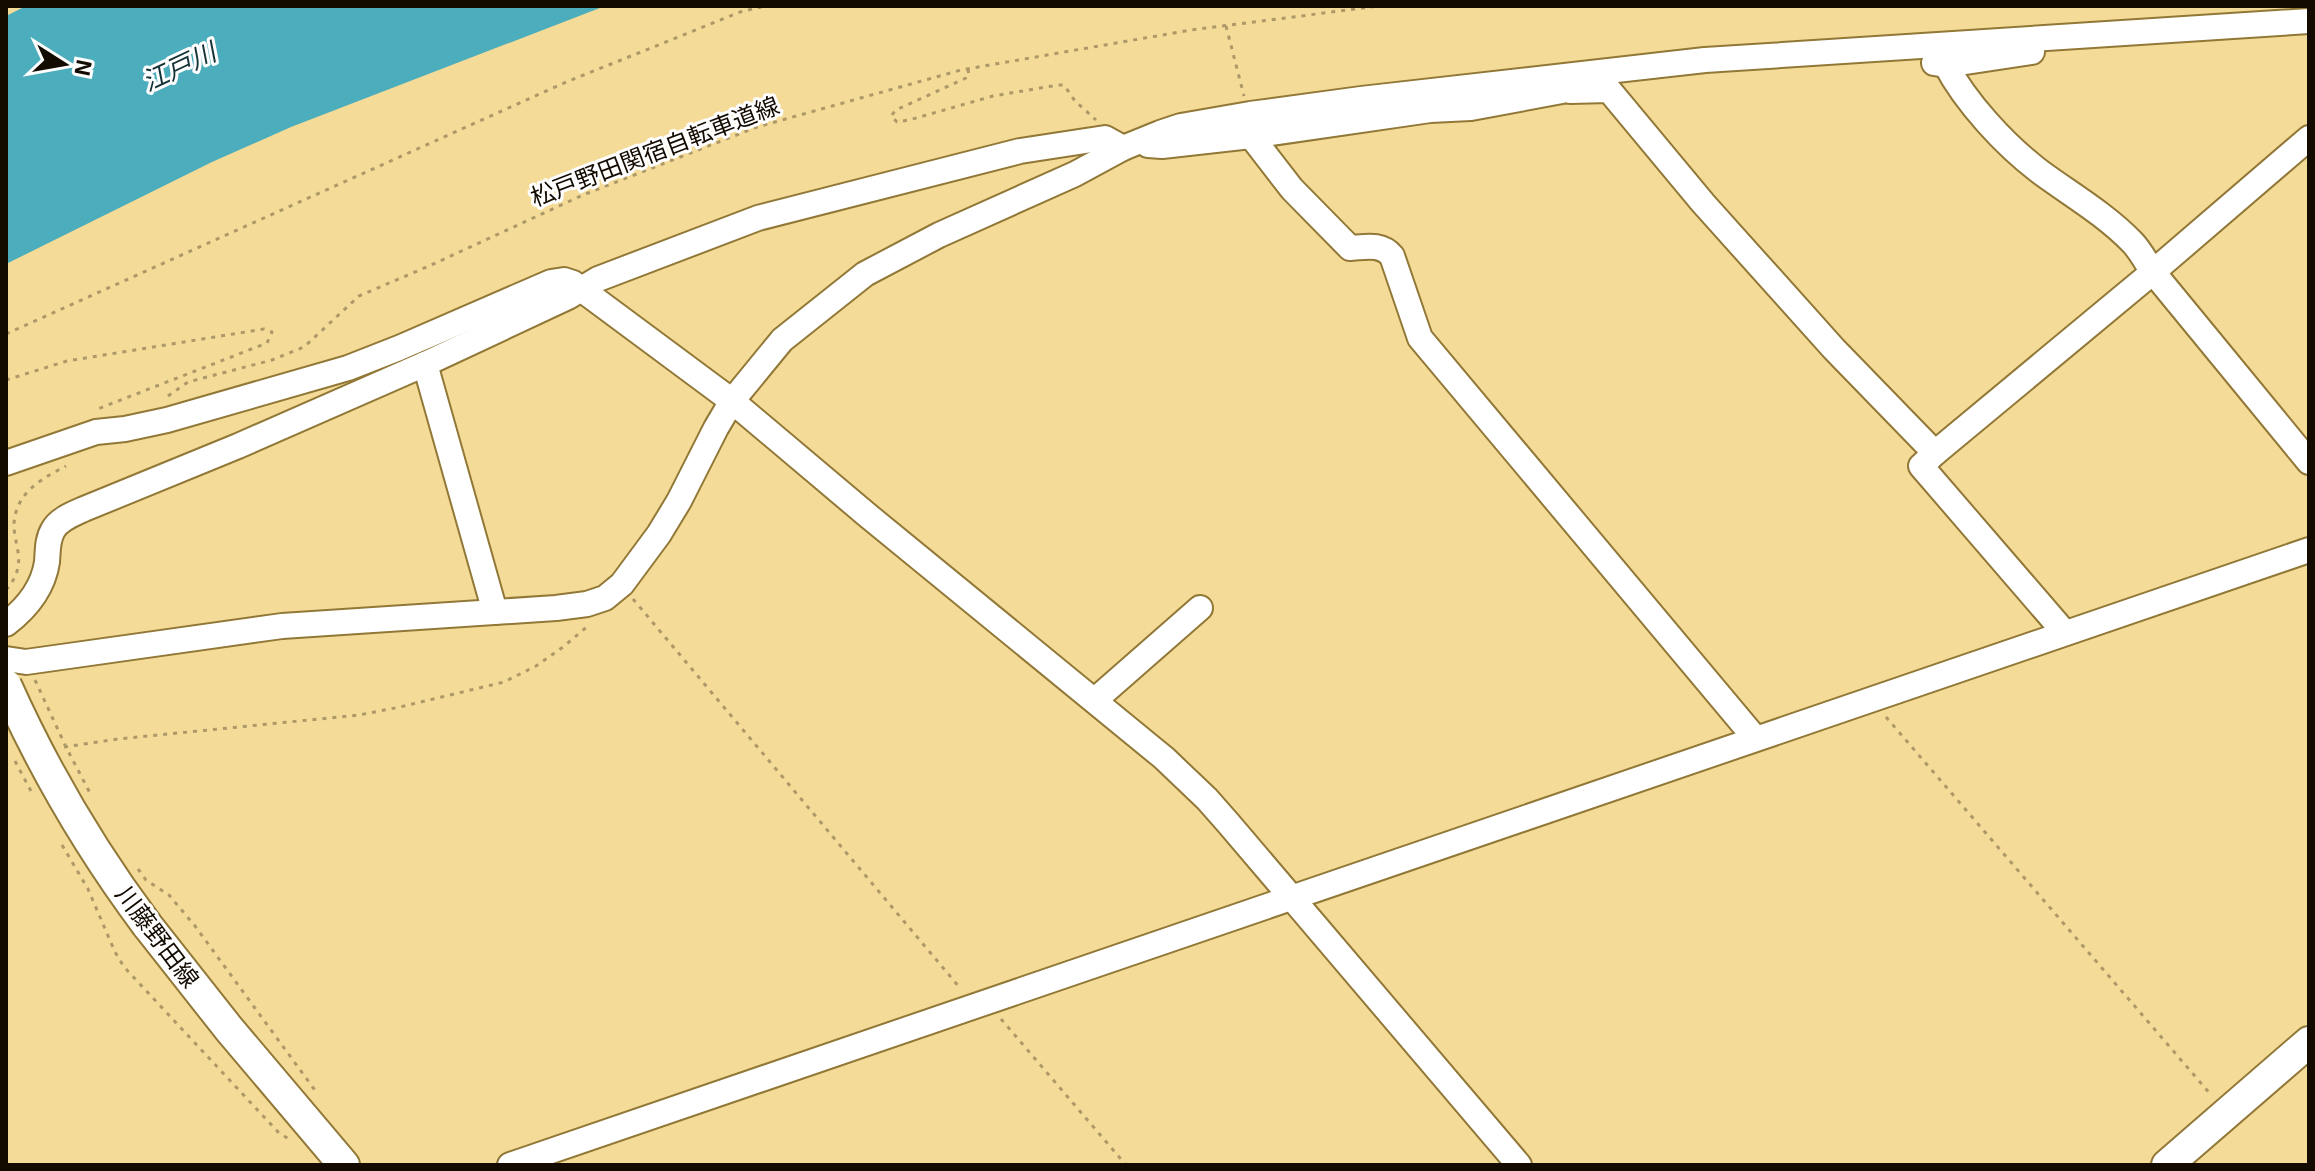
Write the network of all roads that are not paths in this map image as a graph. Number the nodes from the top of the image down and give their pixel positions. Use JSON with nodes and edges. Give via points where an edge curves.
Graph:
{"nodes":[{"id":1,"x":2309,"y":21,"type":"edge"},
{"id":2,"x":2076,"y":37,"type":"junction"},
{"id":3,"x":1882,"y":48,"type":"junction"},
{"id":4,"x":1946,"y":65,"type":"junction"},
{"id":5,"x":1517,"y":80,"type":"junction"},
{"id":6,"x":1562,"y":91,"type":"junction"},
{"id":7,"x":1250,"y":125,"type":"junction"},
{"id":8,"x":2309,"y":138,"type":"edge"},
{"id":9,"x":1120,"y":143,"type":"junction"},
{"id":10,"x":2153,"y":272,"type":"junction"},
{"id":11,"x":582,"y":290,"type":"junction"},
{"id":12,"x":425,"y":364,"type":"junction"},
{"id":13,"x":732,"y":401,"type":"junction"},
{"id":14,"x":1935,"y":453,"type":"junction"},
{"id":15,"x":2309,"y":462,"type":"edge"},
{"id":16,"x":6,"y":463,"type":"edge"},
{"id":17,"x":2309,"y":550,"type":"edge"},
{"id":18,"x":1200,"y":608,"type":"dead end"},
{"id":19,"x":495,"y":612,"type":"junction"},
{"id":20,"x":6,"y":626,"type":"edge"},
{"id":21,"x":2065,"y":633,"type":"junction"},
{"id":22,"x":16,"y":660,"type":"edge"},
{"id":23,"x":6,"y":685,"type":"edge"},
{"id":24,"x":1095,"y":700,"type":"junction"},
{"id":25,"x":1755,"y":738,"type":"junction"},
{"id":26,"x":1292,"y":897,"type":"junction"},
{"id":27,"x":2309,"y":1042,"type":"edge"},
{"id":28,"x":344,"y":1165,"type":"edge"},
{"id":29,"x":510,"y":1165,"type":"edge"},
{"id":30,"x":1519,"y":1165,"type":"edge"},
{"id":31,"x":2167,"y":1165,"type":"edge"}],
"edges":[{"from":1,"to":2,"type":"street"},
{"from":2,"to":3,"type":"street"},
{"from":2,"to":4,"type":"street","via":[[2024,55]]},
{"from":3,"to":4,"type":"street"},
{"from":3,"to":5,"type":"street"},
{"from":4,"to":10,"type":"street","via":[[2010,146],[2134,243]]},
{"from":5,"to":6,"type":"street"},
{"from":5,"to":7,"type":"street"},
{"from":6,"to":7,"type":"street","via":[[1471,108]]},
{"from":6,"to":14,"type":"street","via":[[1609,90],[1834,349]]},
{"from":7,"to":9,"type":"street","via":[[1181,126]]},
{"from":7,"to":25,"type":"street","via":[[1292,189],[1350,248],[1386,248],[1420,338]]},
{"from":8,"to":10,"type":"street"},
{"from":9,"to":11,"type":"street","via":[[1020,151],[758,218],[598,279]]},
{"from":9,"to":13,"type":"street","via":[[1075,174],[865,274],[782,340]]},
{"from":10,"to":14,"type":"street"},
{"from":10,"to":15,"type":"street"},
{"from":11,"to":12,"type":"street"},
{"from":11,"to":13,"type":"street"},
{"from":11,"to":16,"type":"street","via":[[564,280],[551,282],[348,368],[167,420],[96,432]]},
{"from":12,"to":19,"type":"street"},
{"from":12,"to":20,"type":"street","via":[[67,517],[53,528],[37,592]]},
{"from":13,"to":19,"type":"street","via":[[679,501],[622,584],[587,604]]},
{"from":13,"to":24,"type":"street"},
{"from":14,"to":21,"type":"street","via":[[1921,466]]},
{"from":17,"to":21,"type":"street"},
{"from":18,"to":24,"type":"street"},
{"from":19,"to":22,"type":"street","via":[[282,626]]},
{"from":20,"to":22,"type":"street"},
{"from":21,"to":25,"type":"street"},
{"from":23,"to":28,"type":"main road","name":"川藤野田線","bridge":true,"via":[[75,818],[117,884],[220,1018]]},
{"from":24,"to":26,"type":"street","via":[[1207,799]]},
{"from":25,"to":26,"type":"street"},
{"from":26,"to":29,"type":"street"},
{"from":26,"to":30,"type":"street"},
{"from":27,"to":31,"type":"main road"}]}
